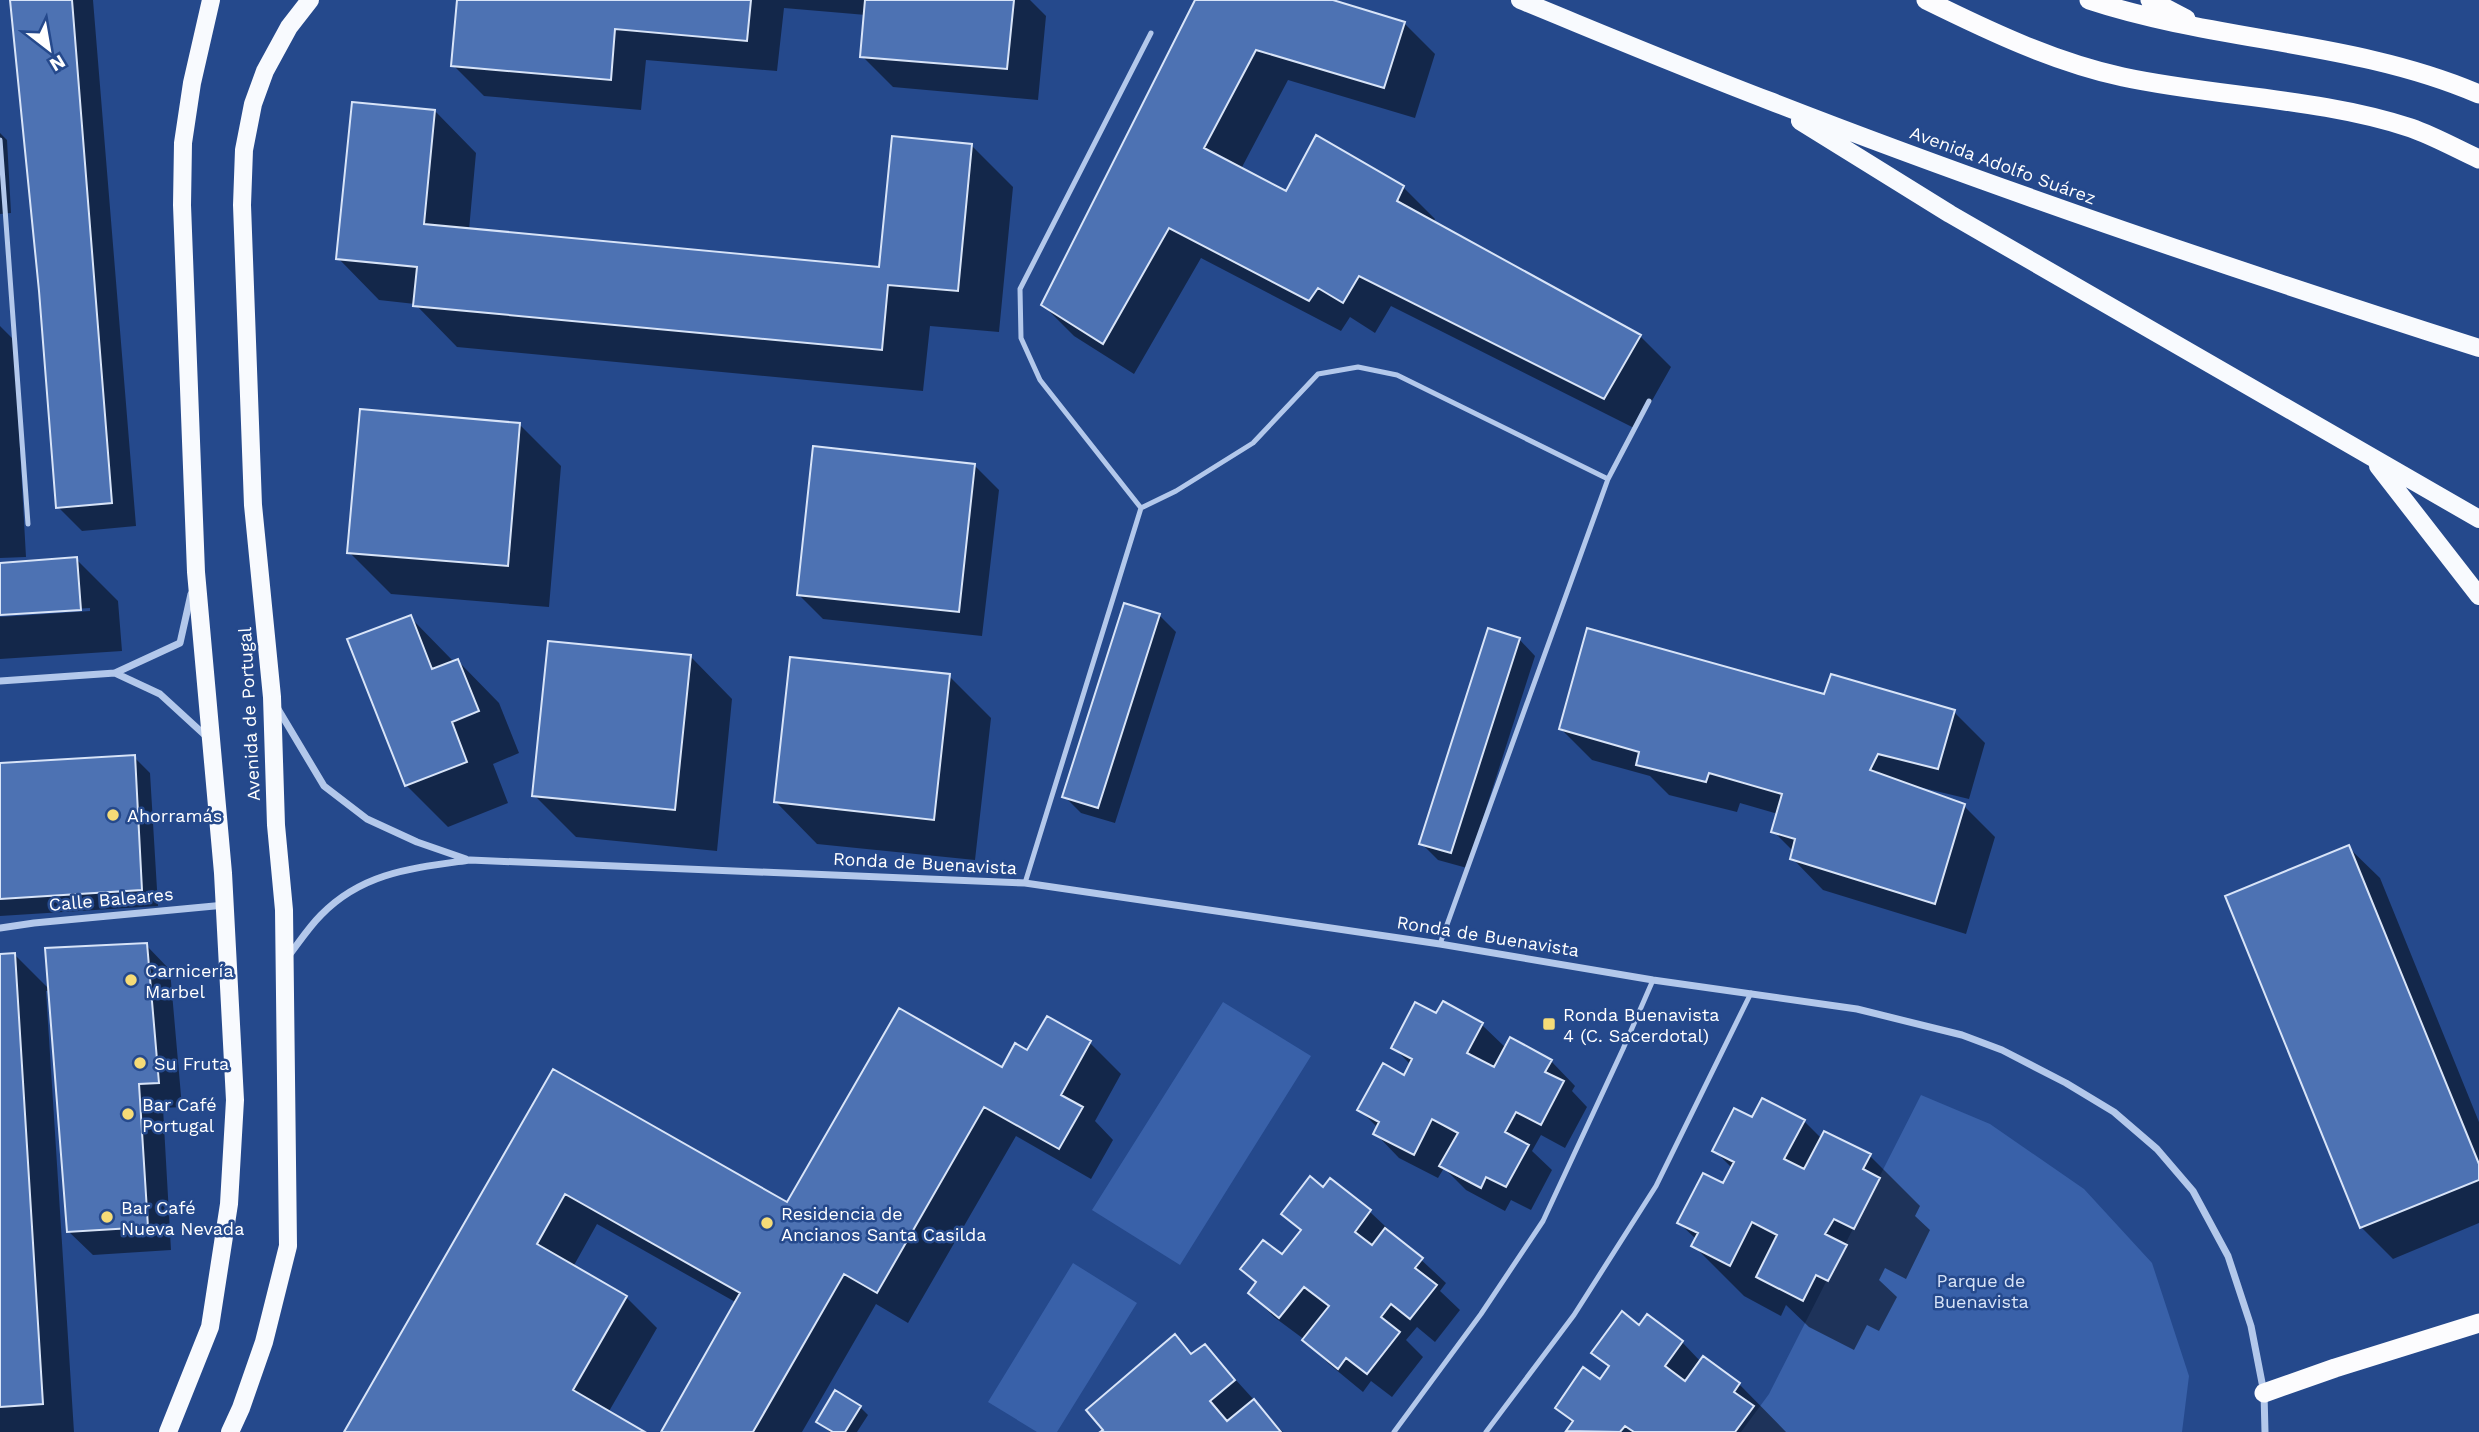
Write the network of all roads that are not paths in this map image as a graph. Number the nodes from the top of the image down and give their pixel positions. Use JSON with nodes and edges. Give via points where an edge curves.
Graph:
{"nodes":[{"id":1,"x":211,"y":0,"type":"edge"},
{"id":2,"x":310,"y":0,"type":"edge"},
{"id":3,"x":1520,"y":0,"type":"edge"},
{"id":4,"x":1926,"y":0,"type":"edge"},
{"id":5,"x":2089,"y":0,"type":"edge"},
{"id":6,"x":2150,"y":0,"type":"edge"},
{"id":7,"x":2209,"y":30,"type":"junction"},
{"id":8,"x":1151,"y":33,"type":"dead end"},
{"id":9,"x":2479,"y":94,"type":"edge"},
{"id":10,"x":1769,"y":101,"type":"junction"},
{"id":11,"x":0,"y":140,"type":"edge"},
{"id":12,"x":2479,"y":159,"type":"edge"},
{"id":13,"x":3,"y":228,"type":"edge"},
{"id":14,"x":2479,"y":348,"type":"edge"},
{"id":15,"x":1649,"y":401,"type":"dead end"},
{"id":16,"x":2371,"y":458,"type":"junction"},
{"id":17,"x":1608,"y":479,"type":"junction"},
{"id":18,"x":1141,"y":508,"type":"junction"},
{"id":19,"x":2479,"y":519,"type":"edge"},
{"id":20,"x":28,"y":524,"type":"dead end"},
{"id":21,"x":196,"y":572,"type":"junction"},
{"id":22,"x":2479,"y":596,"type":"edge"},
{"id":23,"x":115,"y":673,"type":"junction"},
{"id":24,"x":0,"y":681,"type":"edge"},
{"id":25,"x":272,"y":697,"type":"junction"},
{"id":26,"x":213,"y":743,"type":"junction"},
{"id":27,"x":470,"y":860,"type":"junction"},
{"id":28,"x":1025,"y":883,"type":"junction"},
{"id":29,"x":225,"y":905,"type":"junction"},
{"id":30,"x":0,"y":928,"type":"edge"},
{"id":31,"x":1440,"y":944,"type":"junction"},
{"id":32,"x":285,"y":962,"type":"junction"},
{"id":33,"x":1653,"y":980,"type":"junction"},
{"id":34,"x":1751,"y":993,"type":"junction"},
{"id":35,"x":2479,"y":1322,"type":"edge"},
{"id":36,"x":2264,"y":1392,"type":"junction"},
{"id":37,"x":168,"y":1432,"type":"edge"},
{"id":38,"x":230,"y":1432,"type":"edge"},
{"id":39,"x":1394,"y":1432,"type":"edge"},
{"id":40,"x":1486,"y":1432,"type":"edge"},
{"id":41,"x":2265,"y":1432,"type":"edge"}],
"edges":[{"from":1,"to":21,"type":"main road","name":"Avenida de Portugal","via":[[183,144]]},
{"from":2,"to":25,"type":"main road","name":"Avenida de Portugal","via":[[265,71],[244,150],[253,505]]},
{"from":3,"to":10,"type":"main road","name":"Avenida Adolfo Suárez"},
{"from":4,"to":12,"type":"highway","via":[[2007,39],[2123,77],[2364,116],[2413,129]]},
{"from":5,"to":7,"type":"highway"},
{"from":6,"to":7,"type":"highway"},
{"from":7,"to":9,"type":"highway","via":[[2397,64]]},
{"from":8,"to":18,"type":"lane","via":[[1020,289],[1021,338],[1040,380]]},
{"from":10,"to":14,"type":"main road","name":"Avenida Adolfo Suárez","via":[[2255,277]]},
{"from":10,"to":16,"type":"main road","via":[[1950,214]]},
{"from":11,"to":13,"type":"lane"},
{"from":13,"to":20,"type":"lane"},
{"from":15,"to":17,"type":"lane"},
{"from":16,"to":19,"type":"main road"},
{"from":16,"to":22,"type":"main road"},
{"from":17,"to":18,"type":"lane","via":[[1398,374],[1358,367],[1318,374],[1253,443]]},
{"from":17,"to":31,"type":"lane"},
{"from":18,"to":28,"type":"lane"},
{"from":21,"to":23,"type":"street","via":[[180,643]]},
{"from":21,"to":26,"type":"main road","name":"Avenida de Portugal"},
{"from":23,"to":24,"type":"street"},
{"from":23,"to":26,"type":"street","via":[[160,694]]},
{"from":25,"to":27,"type":"street","name":"Ronda de Buenavista","via":[[324,786],[367,819]]},
{"from":25,"to":32,"type":"main road","name":"Avenida de Portugal"},
{"from":26,"to":29,"type":"main road","name":"Avenida de Portugal"},
{"from":27,"to":28,"type":"street","name":"Ronda de Buenavista"},
{"from":27,"to":32,"type":"street","name":"Ronda de Buenavista","via":[[398,871],[356,887],[320,915]]},
{"from":28,"to":31,"type":"street","name":"Ronda de Buenavista"},
{"from":29,"to":30,"type":"street","name":"Calle Baleares"},
{"from":29,"to":37,"type":"main road","name":"Avenida de Portugal","via":[[235,1100],[229,1204],[210,1327]]},
{"from":31,"to":33,"type":"street","name":"Ronda de Buenavista"},
{"from":32,"to":38,"type":"main road","name":"Avenida de Portugal","via":[[288,1246],[264,1342]]},
{"from":33,"to":34,"type":"street","name":"Ronda de Buenavista"},
{"from":33,"to":39,"type":"lane","via":[[1543,1221]]},
{"from":34,"to":36,"type":"street","name":"Ronda de Buenavista","via":[[1857,1009],[1962,1035],[2001,1050],[2114,1112],[2157,1149],[2193,1191],[2228,1256],[2252,1326]]},
{"from":34,"to":40,"type":"lane","via":[[1656,1186],[1574,1315]]},
{"from":35,"to":36,"type":"highway"},
{"from":36,"to":41,"type":"street","name":"Ronda de Buenavista"}]}
